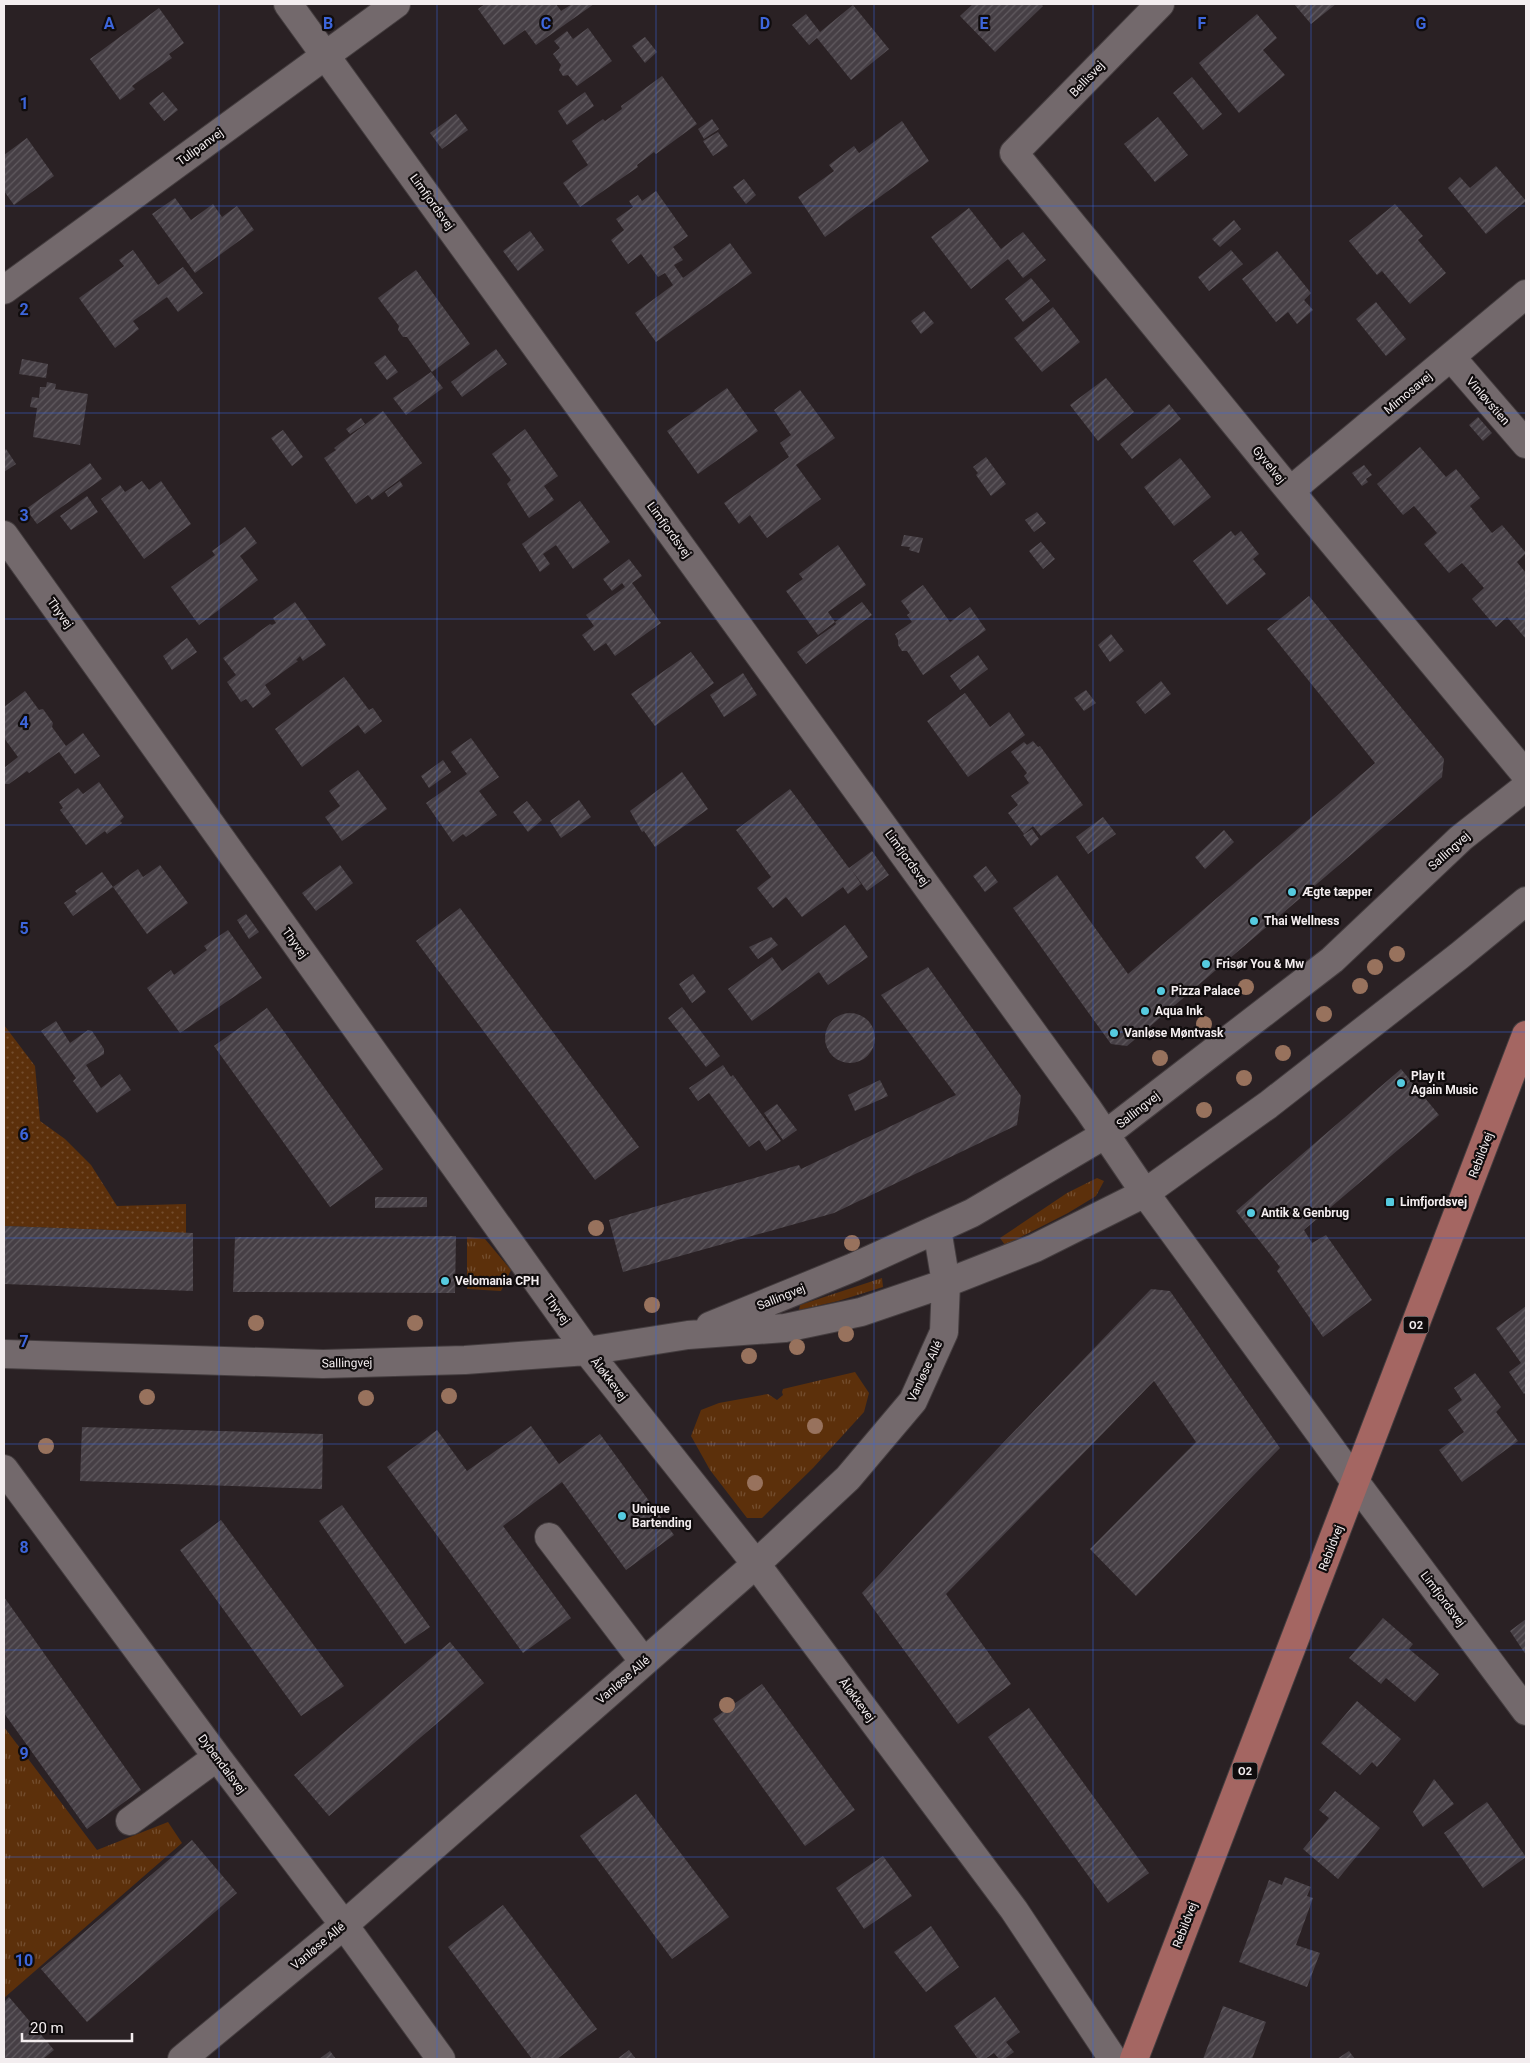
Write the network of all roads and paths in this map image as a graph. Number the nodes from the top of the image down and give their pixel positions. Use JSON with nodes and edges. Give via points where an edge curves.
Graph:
{"nodes":[{"id":1,"x":288,"y":4,"type":"edge"},
{"id":2,"x":396,"y":4,"type":"edge"},
{"id":3,"x":1160,"y":4,"type":"edge"},
{"id":4,"x":325,"y":56,"type":"junction"},
{"id":5,"x":1014,"y":153,"type":"joint"},
{"id":6,"x":4,"y":290,"type":"edge"},
{"id":7,"x":1526,"y":294,"type":"edge"},
{"id":8,"x":1451,"y":358,"type":"junction"},
{"id":9,"x":1526,"y":444,"type":"edge"},
{"id":10,"x":1290,"y":491,"type":"junction"},
{"id":11,"x":4,"y":535,"type":"edge"},
{"id":12,"x":1526,"y":775,"type":"edge"},
{"id":13,"x":1526,"y":788,"type":"edge"},
{"id":14,"x":1526,"y":901,"type":"edge"},
{"id":15,"x":1526,"y":1035,"type":"edge"},
{"id":16,"x":1106,"y":1134,"type":"junction"},
{"id":17,"x":1145,"y":1193,"type":"junction"},
{"id":18,"x":937,"y":1229,"type":"junction"},
{"id":19,"x":946,"y":1282,"type":"junction"},
{"id":20,"x":688,"y":1335,"type":"junction"},
{"id":21,"x":587,"y":1351,"type":"junction"},
{"id":22,"x":4,"y":1354,"type":"edge"},
{"id":23,"x":4,"y":1470,"type":"edge"},
{"id":24,"x":1356,"y":1483,"type":"junction"},
{"id":25,"x":549,"y":1538,"type":"dead end"},
{"id":26,"x":756,"y":1564,"type":"junction"},
{"id":27,"x":644,"y":1662,"type":"junction"},
{"id":28,"x":1526,"y":1712,"type":"edge"},
{"id":29,"x":217,"y":1757,"type":"junction"},
{"id":30,"x":130,"y":1822,"type":"dead end"},
{"id":31,"x":344,"y":1925,"type":"junction"},
{"id":32,"x":182,"y":2059,"type":"edge"},
{"id":33,"x":441,"y":2059,"type":"edge"},
{"id":34,"x":1113,"y":2059,"type":"edge"},
{"id":35,"x":1134,"y":2059,"type":"edge"}],
"edges":[{"from":1,"to":4,"type":"street","name":"Limfjordsvej"},
{"from":2,"to":4,"type":"street","name":"Tulipanvej"},
{"from":3,"to":5,"type":"street","name":"Bellisvej"},
{"from":4,"to":6,"type":"street","name":"Tulipanvej"},
{"from":4,"to":16,"type":"street","name":"Limfjordsvej"},
{"from":5,"to":10,"type":"street","name":"Gyvelvej"},
{"from":7,"to":8,"type":"street","name":"Mimosavej"},
{"from":8,"to":9,"type":"street","name":"Vinløvstien"},
{"from":8,"to":10,"type":"street","name":"Mimosavej"},
{"from":10,"to":12,"type":"street","name":"Gyvelvej"},
{"from":11,"to":21,"type":"street","name":"Thyvej"},
{"from":13,"to":16,"type":"street","name":"Sallingvej","via":[[1462,838],[1332,960]]},
{"from":14,"to":17,"type":"street","name":"Sallingvej","via":[[1268,1106]]},
{"from":15,"to":24,"type":"main road","name":"Rebildvej","number":"O2"},
{"from":16,"to":17,"type":"street","name":"Limfjordsvej"},
{"from":16,"to":18,"type":"street","name":"Sallingvej","via":[[972,1213]]},
{"from":17,"to":19,"type":"street","name":"Sallingvej","via":[[1036,1248]]},
{"from":17,"to":24,"type":"street","name":"Limfjordsvej"},
{"from":18,"to":19,"type":"street","name":"Vanløse Allé"},
{"from":18,"to":20,"type":"street","name":"Sallingvej"},
{"from":19,"to":20,"type":"street","name":"Sallingvej","via":[[862,1312],[785,1328]]},
{"from":19,"to":26,"type":"street","name":"Vanløse Allé","via":[[944,1332],[913,1401],[848,1478]]},
{"from":20,"to":21,"type":"street","name":"Sallingvej"},
{"from":21,"to":22,"type":"street","name":"Sallingvej","via":[[465,1360],[323,1364]]},
{"from":21,"to":26,"type":"street","name":"Åløkkevej"},
{"from":23,"to":29,"type":"street","name":"Dybendalsvej"},
{"from":24,"to":28,"type":"street","name":"Limfjordsvej"},
{"from":24,"to":35,"type":"main road","name":"Rebildvej","number":"O2"},
{"from":25,"to":27,"type":"street"},
{"from":26,"to":27,"type":"street","name":"Vanløse Allé"},
{"from":26,"to":34,"type":"street","name":"Åløkkevej","via":[[1014,1910]]},
{"from":27,"to":31,"type":"street","name":"Vanløse Allé"},
{"from":29,"to":30,"type":"street"},
{"from":29,"to":31,"type":"street","name":"Dybendalsvej"},
{"from":31,"to":32,"type":"street","name":"Vanløse Allé"},
{"from":31,"to":33,"type":"street","name":"Dybendalsvej"}]}
